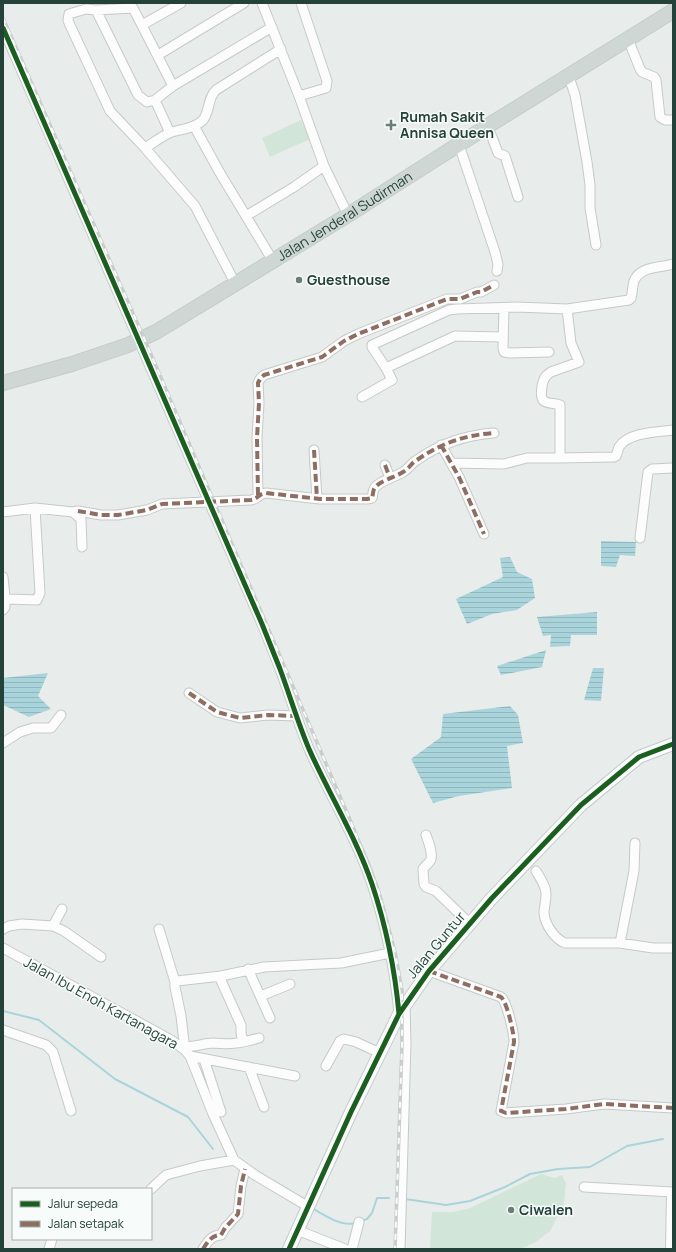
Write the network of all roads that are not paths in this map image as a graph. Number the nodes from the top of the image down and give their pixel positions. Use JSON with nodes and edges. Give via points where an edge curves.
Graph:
{"nodes":[{"id":1,"x":181,"y":3,"type":"edge"},
{"id":2,"x":262,"y":3,"type":"edge"},
{"id":3,"x":301,"y":3,"type":"edge"},
{"id":4,"x":241,"y":4,"type":"edge"},
{"id":5,"x":89,"y":7,"type":"edge"},
{"id":6,"x":672,"y":11,"type":"edge"},
{"id":7,"x":142,"y":25,"type":"junction"},
{"id":8,"x":272,"y":27,"type":"junction"},
{"id":9,"x":3,"y":28,"type":"edge"},
{"id":10,"x":628,"y":39,"type":"junction"},
{"id":11,"x":281,"y":49,"type":"junction"},
{"id":12,"x":158,"y":55,"type":"junction"},
{"id":13,"x":568,"y":77,"type":"junction"},
{"id":14,"x":173,"y":86,"type":"junction"},
{"id":15,"x":299,"y":96,"type":"junction"},
{"id":16,"x":155,"y":100,"type":"junction"},
{"id":17,"x":673,"y":120,"type":"edge"},
{"id":18,"x":194,"y":126,"type":"junction"},
{"id":19,"x":487,"y":128,"type":"junction"},
{"id":20,"x":170,"y":133,"type":"junction"},
{"id":21,"x":459,"y":145,"type":"junction"},
{"id":22,"x":144,"y":148,"type":"junction"},
{"id":23,"x":324,"y":166,"type":"junction"},
{"id":24,"x":518,"y":197,"type":"dead end"},
{"id":25,"x":348,"y":214,"type":"junction"},
{"id":26,"x":246,"y":216,"type":"junction"},
{"id":27,"x":596,"y":245,"type":"dead end"},
{"id":28,"x":273,"y":261,"type":"junction"},
{"id":29,"x":673,"y":264,"type":"edge"},
{"id":30,"x":497,"y":271,"type":"dead end"},
{"id":31,"x":235,"y":283,"type":"junction"},
{"id":32,"x":494,"y":285,"type":"dead end"},
{"id":33,"x":504,"y":308,"type":"junction"},
{"id":34,"x":567,"y":309,"type":"junction"},
{"id":35,"x":503,"y":337,"type":"junction"},
{"id":36,"x":139,"y":340,"type":"junction"},
{"id":37,"x":549,"y":352,"type":"dead end"},
{"id":38,"x":386,"y":368,"type":"junction"},
{"id":39,"x":3,"y":383,"type":"edge"},
{"id":40,"x":362,"y":397,"type":"dead end"},
{"id":41,"x":673,"y":430,"type":"edge"},
{"id":42,"x":494,"y":433,"type":"dead end"},
{"id":43,"x":441,"y":445,"type":"junction"},
{"id":44,"x":314,"y":450,"type":"dead end"},
{"id":45,"x":560,"y":458,"type":"junction"},
{"id":46,"x":451,"y":463,"type":"junction"},
{"id":47,"x":385,"y":465,"type":"dead end"},
{"id":48,"x":673,"y":468,"type":"edge"},
{"id":49,"x":390,"y":478,"type":"junction"},
{"id":50,"x":258,"y":495,"type":"junction"},
{"id":51,"x":317,"y":499,"type":"junction"},
{"id":52,"x":209,"y":502,"type":"junction"},
{"id":53,"x":35,"y":508,"type":"junction"},
{"id":54,"x":3,"y":512,"type":"edge"},
{"id":55,"x":73,"y":512,"type":"junction"},
{"id":56,"x":484,"y":534,"type":"dead end"},
{"id":57,"x":640,"y":538,"type":"dead end"},
{"id":58,"x":82,"y":547,"type":"dead end"},
{"id":59,"x":3,"y":577,"type":"edge"},
{"id":60,"x":5,"y":597,"type":"junction"},
{"id":61,"x":3,"y":610,"type":"edge"},
{"id":62,"x":189,"y":693,"type":"dead end"},
{"id":63,"x":61,"y":715,"type":"dead end"},
{"id":64,"x":296,"y":716,"type":"junction"},
{"id":65,"x":3,"y":743,"type":"edge"},
{"id":66,"x":673,"y":744,"type":"edge"},
{"id":67,"x":426,"y":835,"type":"dead end"},
{"id":68,"x":636,"y":843,"type":"dead end"},
{"id":69,"x":532,"y":867,"type":"junction"},
{"id":70,"x":62,"y":909,"type":"dead end"},
{"id":71,"x":470,"y":924,"type":"junction"},
{"id":72,"x":53,"y":926,"type":"junction"},
{"id":73,"x":3,"y":928,"type":"edge"},
{"id":74,"x":159,"y":929,"type":"dead end"},
{"id":75,"x":620,"y":943,"type":"junction"},
{"id":76,"x":3,"y":948,"type":"edge"},
{"id":77,"x":673,"y":948,"type":"edge"},
{"id":78,"x":390,"y":953,"type":"junction"},
{"id":79,"x":102,"y":957,"type":"dead end"},
{"id":80,"x":248,"y":969,"type":"junction"},
{"id":81,"x":429,"y":971,"type":"junction"},
{"id":82,"x":219,"y":976,"type":"junction"},
{"id":83,"x":175,"y":982,"type":"junction"},
{"id":84,"x":290,"y":984,"type":"dead end"},
{"id":85,"x":261,"y":996,"type":"junction"},
{"id":86,"x":402,"y":1009,"type":"junction"},
{"id":87,"x":270,"y":1018,"type":"dead end"},
{"id":88,"x":3,"y":1030,"type":"edge"},
{"id":89,"x":259,"y":1038,"type":"dead end"},
{"id":90,"x":243,"y":1042,"type":"junction"},
{"id":91,"x":186,"y":1051,"type":"junction"},
{"id":92,"x":380,"y":1053,"type":"junction"},
{"id":93,"x":204,"y":1059,"type":"junction"},
{"id":94,"x":326,"y":1066,"type":"dead end"},
{"id":95,"x":249,"y":1067,"type":"junction"},
{"id":96,"x":295,"y":1076,"type":"dead end"},
{"id":97,"x":264,"y":1107,"type":"dead end"},
{"id":98,"x":673,"y":1108,"type":"edge"},
{"id":99,"x":71,"y":1111,"type":"dead end"},
{"id":100,"x":221,"y":1112,"type":"dead end"},
{"id":101,"x":234,"y":1160,"type":"junction"},
{"id":102,"x":244,"y":1169,"type":"junction"},
{"id":103,"x":584,"y":1187,"type":"dead end"},
{"id":104,"x":152,"y":1189,"type":"edge"},
{"id":105,"x":673,"y":1193,"type":"edge"},
{"id":106,"x":309,"y":1202,"type":"junction"},
{"id":107,"x":359,"y":1222,"type":"dead end"},
{"id":108,"x":297,"y":1230,"type":"junction"},
{"id":109,"x":203,"y":1249,"type":"edge"},
{"id":110,"x":289,"y":1249,"type":"edge"},
{"id":111,"x":345,"y":1249,"type":"edge"},
{"id":112,"x":352,"y":1249,"type":"edge"},
{"id":113,"x":400,"y":1249,"type":"edge"},
{"id":114,"x":672,"y":1249,"type":"edge"}],
"edges":[{"from":1,"to":7,"type":"street"},
{"from":2,"to":8,"type":"street"},
{"from":3,"to":15,"type":"street","via":[[327,81],[326,88]]},
{"from":4,"to":12,"type":"street"},
{"from":5,"to":7,"type":"street","via":[[133,8]]},
{"from":5,"to":16,"type":"street","via":[[138,96],[147,102]]},
{"from":5,"to":22,"type":"street","via":[[69,14],[69,24],[110,111]]},
{"from":6,"to":10,"type":"main road","name":"Jalan Jenderal Sudirman"},
{"from":7,"to":12,"type":"street"},
{"from":8,"to":11,"type":"street"},
{"from":8,"to":14,"type":"street"},
{"from":9,"to":36,"type":"street"},
{"from":10,"to":13,"type":"main road","name":"Jalan Jenderal Sudirman"},
{"from":10,"to":17,"type":"street","via":[[642,72],[656,80],[660,117]]},
{"from":11,"to":15,"type":"street"},
{"from":11,"to":18,"type":"street","via":[[216,90],[212,94],[205,118]]},
{"from":12,"to":14,"type":"street"},
{"from":13,"to":19,"type":"main road","name":"Jalan Jenderal Sudirman"},
{"from":13,"to":27,"type":"street","via":[[575,95],[587,162]]},
{"from":14,"to":16,"type":"street"},
{"from":15,"to":23,"type":"street"},
{"from":16,"to":20,"type":"street"},
{"from":18,"to":20,"type":"street"},
{"from":18,"to":26,"type":"street"},
{"from":19,"to":21,"type":"main road","name":"Jalan Jenderal Sudirman"},
{"from":19,"to":24,"type":"street","via":[[498,153],[506,156]]},
{"from":20,"to":22,"type":"street"},
{"from":21,"to":25,"type":"main road","name":"Jalan Jenderal Sudirman"},
{"from":21,"to":30,"type":"street","via":[[495,252]]},
{"from":22,"to":31,"type":"street","via":[[195,206]]},
{"from":23,"to":25,"type":"street"},
{"from":23,"to":26,"type":"street"},
{"from":25,"to":28,"type":"main road","name":"Jalan Jenderal Sudirman"},
{"from":26,"to":28,"type":"street"},
{"from":28,"to":31,"type":"main road","name":"Jalan Jenderal Sudirman"},
{"from":29,"to":34,"type":"street","via":[[651,268],[638,275],[634,280],[631,298],[628,300]]},
{"from":31,"to":36,"type":"main road","name":"Jalan Jenderal Sudirman"},
{"from":32,"to":50,"type":"street","via":[[461,299],[448,299],[358,334],[322,357],[261,377],[258,383]]},
{"from":33,"to":34,"type":"street"},
{"from":33,"to":35,"type":"street"},
{"from":33,"to":38,"type":"street","via":[[449,310],[374,343],[372,347]]},
{"from":34,"to":45,"type":"street","via":[[571,343],[579,362],[547,374],[542,396],[545,402],[560,405]]},
{"from":35,"to":37,"type":"street","via":[[503,351],[506,353]]},
{"from":35,"to":38,"type":"street","via":[[455,336]]},
{"from":36,"to":39,"type":"main road","name":"Jalan Jenderal Sudirman","via":[[72,364]]},
{"from":36,"to":52,"type":"street"},
{"from":38,"to":40,"type":"street","via":[[392,378],[391,381]]},
{"from":41,"to":45,"type":"street","via":[[632,437],[620,447],[614,457]]},
{"from":42,"to":43,"type":"street","via":[[469,436]]},
{"from":43,"to":46,"type":"street"},
{"from":43,"to":49,"type":"street","via":[[417,460],[405,472]]},
{"from":44,"to":51,"type":"street"},
{"from":45,"to":46,"type":"street","via":[[527,458],[504,464]]},
{"from":46,"to":56,"type":"street"},
{"from":47,"to":49,"type":"street"},
{"from":48,"to":57,"type":"street","via":[[652,469],[648,472]]},
{"from":49,"to":51,"type":"street","via":[[375,488],[371,499]]},
{"from":50,"to":51,"type":"street","via":[[266,493]]},
{"from":50,"to":52,"type":"street","via":[[255,499]]},
{"from":52,"to":55,"type":"street","via":[[162,504],[147,510],[118,515],[101,515],[78,510]]},
{"from":52,"to":64,"type":"street","via":[[280,668]]},
{"from":53,"to":54,"type":"street"},
{"from":53,"to":55,"type":"street"},
{"from":53,"to":60,"type":"street","via":[[40,593],[37,600],[12,600]]},
{"from":55,"to":58,"type":"street","via":[[81,519]]},
{"from":59,"to":60,"type":"street"},
{"from":60,"to":61,"type":"street"},
{"from":62,"to":64,"type":"street","via":[[217,712],[240,718]]},
{"from":63,"to":65,"type":"street","via":[[51,728],[33,728],[20,732]]},
{"from":64,"to":78,"type":"street","via":[[372,883]]},
{"from":66,"to":69,"type":"street","name":"Jalan Guntur","via":[[630,763],[581,806]]},
{"from":67,"to":71,"type":"street","via":[[432,858],[423,869],[424,884],[436,891]]},
{"from":68,"to":75,"type":"street","via":[[634,871]]},
{"from":69,"to":71,"type":"street","name":"Jalan Guntur","via":[[492,898]]},
{"from":69,"to":75,"type":"street","via":[[545,888],[544,913],[548,926],[560,941],[583,944]]},
{"from":70,"to":72,"type":"street"},
{"from":71,"to":81,"type":"street","name":"Jalan Guntur"},
{"from":72,"to":73,"type":"street","via":[[22,924]]},
{"from":72,"to":79,"type":"street"},
{"from":74,"to":83,"type":"street"},
{"from":75,"to":77,"type":"street"},
{"from":76,"to":91,"type":"street","name":"Jalan Ibu Enoh Kartanagara","via":[[171,1040]]},
{"from":78,"to":80,"type":"street","via":[[341,963]]},
{"from":78,"to":86,"type":"street"},
{"from":80,"to":82,"type":"street"},
{"from":80,"to":85,"type":"street"},
{"from":81,"to":86,"type":"street","name":"Jalan Guntur"},
{"from":81,"to":98,"type":"street","via":[[501,997],[505,1002],[514,1042],[501,1111],[604,1104]]},
{"from":82,"to":83,"type":"street"},
{"from":82,"to":90,"type":"street","via":[[241,1025]]},
{"from":83,"to":91,"type":"street"},
{"from":84,"to":85,"type":"street"},
{"from":85,"to":87,"type":"street"},
{"from":86,"to":92,"type":"street","name":"Jalan Guntur"},
{"from":86,"to":113,"type":"street","via":[[406,1043]]},
{"from":88,"to":99,"type":"street","via":[[46,1045],[54,1052]]},
{"from":89,"to":90,"type":"street"},
{"from":90,"to":91,"type":"street","via":[[217,1045],[213,1043],[191,1047]]},
{"from":91,"to":93,"type":"street"},
{"from":91,"to":101,"type":"street","name":"Jalan Ibu Enoh Kartanagara"},
{"from":92,"to":94,"type":"street","via":[[344,1039],[340,1041]]},
{"from":92,"to":106,"type":"street","name":"Jalan Guntur"},
{"from":93,"to":95,"type":"street"},
{"from":93,"to":100,"type":"street"},
{"from":95,"to":96,"type":"street"},
{"from":95,"to":97,"type":"street"},
{"from":101,"to":102,"type":"street","name":"Jalan Ibu Enoh Kartanagara"},
{"from":101,"to":104,"type":"street","via":[[166,1175]]},
{"from":102,"to":106,"type":"street","name":"Jalan Ibu Enoh Kartanagara"},
{"from":102,"to":109,"type":"street","via":[[238,1214],[221,1235],[212,1237]]},
{"from":103,"to":105,"type":"street"},
{"from":105,"to":114,"type":"street"},
{"from":106,"to":108,"type":"street","name":"Jalan Guntur"},
{"from":107,"to":112,"type":"street"},
{"from":108,"to":110,"type":"street","name":"Jalan Guntur"},
{"from":108,"to":111,"type":"street"}]}
